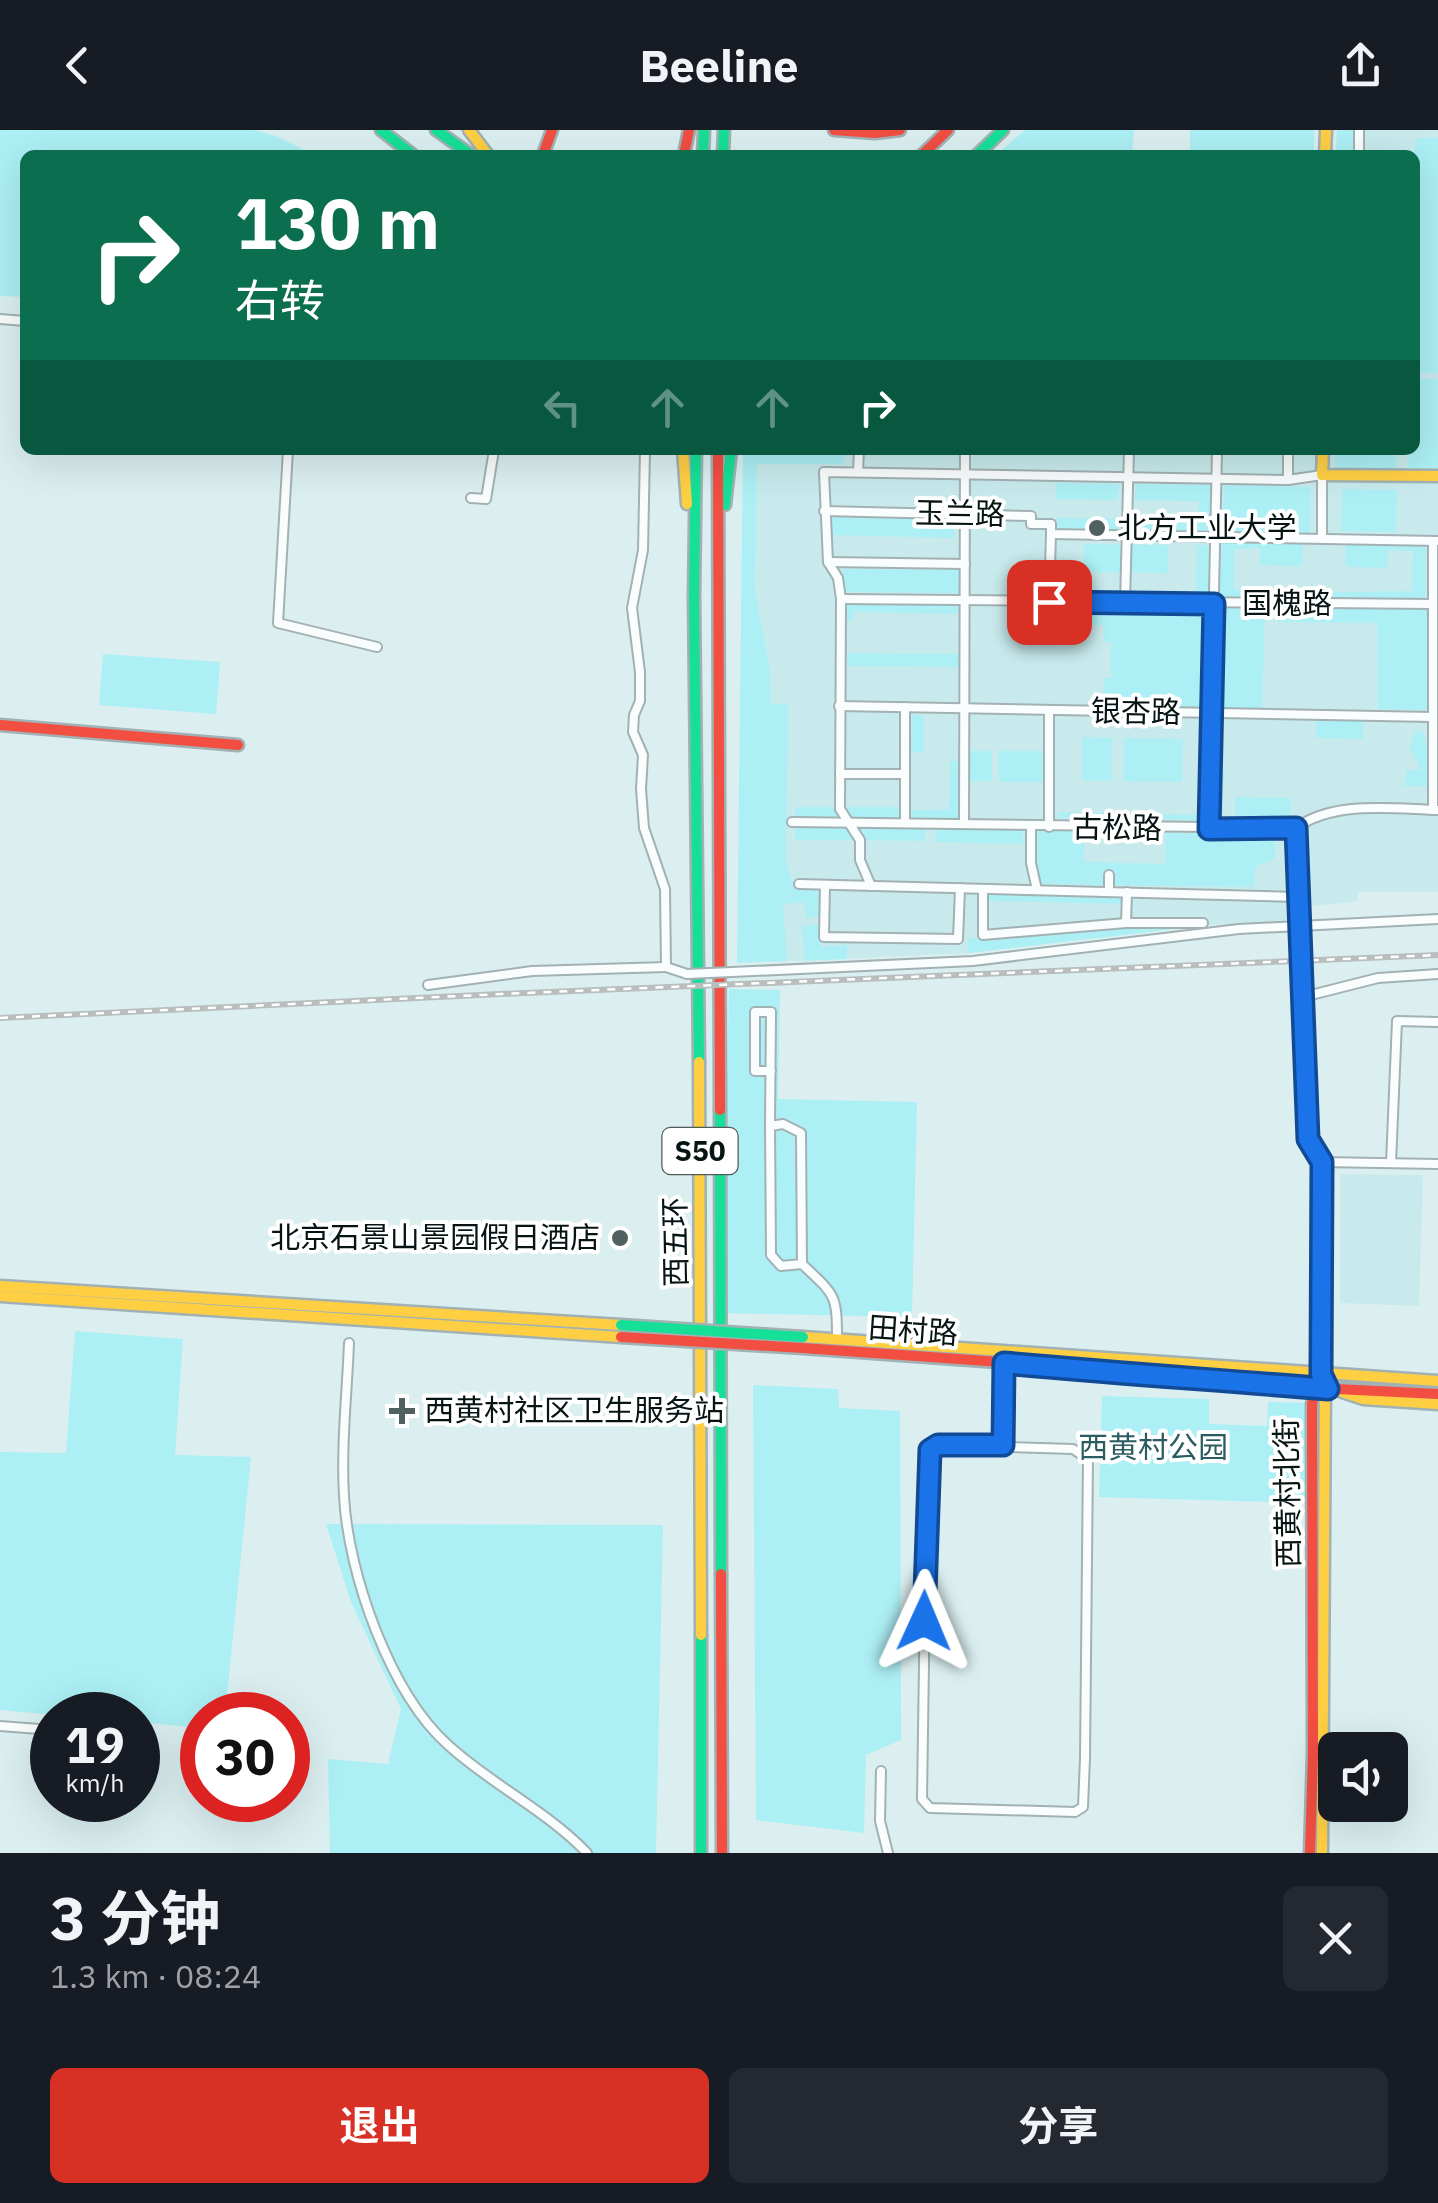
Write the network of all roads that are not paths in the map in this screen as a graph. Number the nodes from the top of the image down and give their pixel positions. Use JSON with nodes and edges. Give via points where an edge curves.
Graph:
{"nodes":[{"id":1,"x":381,"y":130,"type":"edge"},
{"id":2,"x":436,"y":130,"type":"edge"},
{"id":3,"x":834,"y":130,"type":"edge"},
{"id":4,"x":900,"y":130,"type":"edge"},
{"id":5,"x":948,"y":130,"type":"edge"},
{"id":6,"x":1004,"y":130,"type":"edge"},
{"id":7,"x":407,"y":150,"type":"edge"},
{"id":8,"x":464,"y":150,"type":"edge"},
{"id":9,"x":927,"y":150,"type":"edge"},
{"id":10,"x":982,"y":150,"type":"edge"},
{"id":11,"x":288,"y":455,"type":"edge"},
{"id":12,"x":493,"y":455,"type":"edge"},
{"id":13,"x":644,"y":455,"type":"edge"},
{"id":14,"x":683,"y":455,"type":"edge"},
{"id":15,"x":696,"y":455,"type":"edge"},
{"id":16,"x":718,"y":455,"type":"edge"},
{"id":17,"x":731,"y":455,"type":"edge"},
{"id":18,"x":858,"y":455,"type":"edge"},
{"id":19,"x":965,"y":455,"type":"edge"},
{"id":20,"x":1129,"y":455,"type":"edge"},
{"id":21,"x":1217,"y":455,"type":"edge"},
{"id":22,"x":1288,"y":455,"type":"edge"},
{"id":23,"x":1322,"y":455,"type":"edge"},
{"id":24,"x":858,"y":472,"type":"junction"},
{"id":25,"x":965,"y":474,"type":"junction"},
{"id":26,"x":1322,"y":475,"type":"junction"},
{"id":27,"x":1438,"y":476,"type":"edge"},
{"id":28,"x":1128,"y":477,"type":"junction"},
{"id":29,"x":1216,"y":478,"type":"junction"},
{"id":30,"x":1288,"y":480,"type":"junction"},
{"id":31,"x":471,"y":498,"type":"dead end"},
{"id":32,"x":824,"y":511,"type":"junction"},
{"id":33,"x":965,"y":514,"type":"junction"},
{"id":34,"x":1051,"y":534,"type":"junction"},
{"id":35,"x":1126,"y":536,"type":"junction"},
{"id":36,"x":1216,"y":538,"type":"junction"},
{"id":37,"x":1322,"y":539,"type":"junction"},
{"id":38,"x":1436,"y":542,"type":"edge"},
{"id":39,"x":828,"y":562,"type":"junction"},
{"id":40,"x":965,"y":564,"type":"junction"},
{"id":41,"x":694,"y":596,"type":"junction"},
{"id":42,"x":717,"y":596,"type":"junction"},
{"id":43,"x":841,"y":600,"type":"junction"},
{"id":44,"x":966,"y":601,"type":"junction"},
{"id":45,"x":1049,"y":602,"type":"junction"},
{"id":46,"x":1125,"y":603,"type":"junction"},
{"id":47,"x":1214,"y":604,"type":"junction"},
{"id":48,"x":1433,"y":604,"type":"junction"},
{"id":49,"x":1436,"y":617,"type":"edge"},
{"id":50,"x":377,"y":647,"type":"dead end"},
{"id":51,"x":1436,"y":661,"type":"edge"},
{"id":52,"x":840,"y":706,"type":"junction"},
{"id":53,"x":966,"y":707,"type":"junction"},
{"id":54,"x":905,"y":708,"type":"junction"},
{"id":55,"x":1049,"y":710,"type":"junction"},
{"id":56,"x":1211,"y":714,"type":"junction"},
{"id":57,"x":1434,"y":717,"type":"junction"},
{"id":58,"x":0,"y":725,"type":"edge"},
{"id":59,"x":238,"y":745,"type":"dead end"},
{"id":60,"x":840,"y":774,"type":"junction"},
{"id":61,"x":905,"y":774,"type":"junction"},
{"id":62,"x":1436,"y":810,"type":"edge"},
{"id":63,"x":792,"y":822,"type":"dead end"},
{"id":64,"x":849,"y":822,"type":"junction"},
{"id":65,"x":905,"y":823,"type":"junction"},
{"id":66,"x":964,"y":824,"type":"junction"},
{"id":67,"x":1031,"y":826,"type":"junction"},
{"id":68,"x":1048,"y":826,"type":"junction"},
{"id":69,"x":1296,"y":828,"type":"junction"},
{"id":70,"x":1209,"y":829,"type":"junction"},
{"id":71,"x":1109,"y":874,"type":"dead end"},
{"id":72,"x":799,"y":884,"type":"dead end"},
{"id":73,"x":825,"y":885,"type":"junction"},
{"id":74,"x":871,"y":886,"type":"junction"},
{"id":75,"x":960,"y":888,"type":"junction"},
{"id":76,"x":983,"y":890,"type":"junction"},
{"id":77,"x":1037,"y":890,"type":"junction"},
{"id":78,"x":1109,"y":892,"type":"junction"},
{"id":79,"x":1127,"y":892,"type":"junction"},
{"id":80,"x":1297,"y":897,"type":"junction"},
{"id":81,"x":1438,"y":919,"type":"edge"},
{"id":82,"x":1126,"y":923,"type":"junction"},
{"id":83,"x":1203,"y":923,"type":"dead end"},
{"id":84,"x":1298,"y":924,"type":"junction"},
{"id":85,"x":666,"y":967,"type":"junction"},
{"id":86,"x":1438,"y":974,"type":"edge"},
{"id":87,"x":428,"y":985,"type":"dead end"},
{"id":88,"x":1303,"y":997,"type":"junction"},
{"id":89,"x":1438,"y":1022,"type":"edge"},
{"id":90,"x":772,"y":1072,"type":"junction"},
{"id":91,"x":770,"y":1126,"type":"junction"},
{"id":92,"x":1322,"y":1162,"type":"junction"},
{"id":93,"x":1391,"y":1163,"type":"junction"},
{"id":94,"x":1438,"y":1164,"type":"edge"},
{"id":95,"x":802,"y":1264,"type":"junction"},
{"id":96,"x":0,"y":1286,"type":"edge"},
{"id":97,"x":0,"y":1296,"type":"edge"},
{"id":98,"x":621,"y":1331,"type":"junction"},
{"id":99,"x":837,"y":1339,"type":"junction"},
{"id":100,"x":803,"y":1342,"type":"junction"},
{"id":101,"x":349,"y":1344,"type":"dead end"},
{"id":102,"x":1004,"y":1363,"type":"junction"},
{"id":103,"x":1321,"y":1374,"type":"junction"},
{"id":104,"x":1438,"y":1382,"type":"edge"},
{"id":105,"x":1313,"y":1388,"type":"junction"},
{"id":106,"x":1332,"y":1390,"type":"junction"},
{"id":107,"x":1438,"y":1394,"type":"edge"},
{"id":108,"x":1438,"y":1404,"type":"edge"},
{"id":109,"x":1003,"y":1445,"type":"junction"},
{"id":110,"x":0,"y":1726,"type":"edge"},
{"id":111,"x":30,"y":1728,"type":"edge"},
{"id":112,"x":881,"y":1771,"type":"dead end"},
{"id":113,"x":587,"y":1853,"type":"edge"},
{"id":114,"x":701,"y":1853,"type":"edge"},
{"id":115,"x":722,"y":1853,"type":"edge"},
{"id":116,"x":888,"y":1853,"type":"edge"},
{"id":117,"x":1310,"y":1853,"type":"edge"},
{"id":118,"x":1322,"y":1853,"type":"edge"}],
"edges":[{"from":1,"to":7,"type":"main road"},
{"from":2,"to":8,"type":"main road"},
{"from":3,"to":4,"type":"main road"},
{"from":5,"to":9,"type":"main road"},
{"from":6,"to":10,"type":"main road"},
{"from":11,"to":50,"type":"street","via":[[278,623]]},
{"from":12,"to":31,"type":"street","via":[[486,499]]},
{"from":13,"to":85,"type":"street","via":[[643,550],[632,608],[640,672],[634,732],[643,755],[644,828],[665,889]]},
{"from":14,"to":41,"type":"main road"},
{"from":15,"to":41,"type":"main road","name":"西五环","number":"S50"},
{"from":16,"to":42,"type":"main road","name":"西五环","number":"S50"},
{"from":17,"to":42,"type":"main road"},
{"from":18,"to":24,"type":"street"},
{"from":19,"to":25,"type":"street"},
{"from":20,"to":28,"type":"street"},
{"from":21,"to":29,"type":"street"},
{"from":22,"to":30,"type":"street"},
{"from":23,"to":26,"type":"main road"},
{"from":24,"to":25,"type":"street"},
{"from":24,"to":32,"type":"street","via":[[824,472]]},
{"from":25,"to":28,"type":"street"},
{"from":25,"to":33,"type":"street"},
{"from":26,"to":27,"type":"main road"},
{"from":26,"to":30,"type":"street"},
{"from":26,"to":37,"type":"street"},
{"from":28,"to":29,"type":"street"},
{"from":28,"to":35,"type":"street"},
{"from":29,"to":30,"type":"street"},
{"from":29,"to":36,"type":"street"},
{"from":32,"to":33,"type":"street","name":"玉兰路"},
{"from":32,"to":39,"type":"street"},
{"from":33,"to":34,"type":"street","name":"玉兰路","via":[[1031,516],[1031,524],[1051,524]]},
{"from":33,"to":40,"type":"street"},
{"from":34,"to":35,"type":"street","name":"玉兰路"},
{"from":34,"to":45,"type":"street"},
{"from":35,"to":36,"type":"street","name":"玉兰路"},
{"from":35,"to":46,"type":"street"},
{"from":36,"to":37,"type":"street","name":"玉兰路"},
{"from":36,"to":47,"type":"street"},
{"from":37,"to":38,"type":"street","name":"玉兰路"},
{"from":38,"to":48,"type":"street"},
{"from":39,"to":40,"type":"street"},
{"from":39,"to":43,"type":"street"},
{"from":40,"to":44,"type":"street"},
{"from":41,"to":114,"type":"main road","name":"西五环","number":"S50"},
{"from":42,"to":115,"type":"main road","name":"西五环","number":"S50"},
{"from":43,"to":44,"type":"street","name":"国槐路"},
{"from":43,"to":52,"type":"street"},
{"from":44,"to":45,"type":"street","name":"国槐路"},
{"from":44,"to":53,"type":"street"},
{"from":45,"to":46,"type":"street","name":"国槐路"},
{"from":46,"to":47,"type":"street","name":"国槐路"},
{"from":47,"to":48,"type":"street","name":"国槐路"},
{"from":47,"to":56,"type":"street"},
{"from":48,"to":49,"type":"street"},
{"from":49,"to":51,"type":"street"},
{"from":51,"to":57,"type":"street"},
{"from":52,"to":54,"type":"street","name":"银杏路"},
{"from":52,"to":60,"type":"street"},
{"from":53,"to":54,"type":"street","name":"银杏路"},
{"from":53,"to":55,"type":"street","name":"银杏路"},
{"from":53,"to":66,"type":"street"},
{"from":54,"to":61,"type":"street"},
{"from":55,"to":56,"type":"street","name":"银杏路"},
{"from":55,"to":68,"type":"street"},
{"from":56,"to":57,"type":"street","name":"银杏路"},
{"from":56,"to":70,"type":"street"},
{"from":57,"to":62,"type":"street"},
{"from":58,"to":59,"type":"main road"},
{"from":60,"to":61,"type":"street"},
{"from":60,"to":64,"type":"street","via":[[840,809]]},
{"from":61,"to":65,"type":"street"},
{"from":62,"to":69,"type":"street","name":"古松路","via":[[1342,812]]},
{"from":63,"to":64,"type":"street","name":"古松路"},
{"from":64,"to":65,"type":"street","name":"古松路"},
{"from":64,"to":74,"type":"street"},
{"from":65,"to":66,"type":"street","name":"古松路"},
{"from":66,"to":67,"type":"street","name":"古松路"},
{"from":67,"to":68,"type":"street","name":"古松路"},
{"from":67,"to":77,"type":"street"},
{"from":68,"to":70,"type":"street","name":"古松路"},
{"from":69,"to":70,"type":"street","name":"古松路"},
{"from":69,"to":80,"type":"street"},
{"from":71,"to":78,"type":"street"},
{"from":72,"to":73,"type":"street"},
{"from":73,"to":74,"type":"street"},
{"from":73,"to":75,"type":"street","via":[[824,937],[958,939]]},
{"from":74,"to":75,"type":"street"},
{"from":75,"to":76,"type":"street"},
{"from":76,"to":77,"type":"street"},
{"from":76,"to":82,"type":"street","via":[[983,934]]},
{"from":77,"to":78,"type":"street"},
{"from":78,"to":79,"type":"street"},
{"from":79,"to":80,"type":"street"},
{"from":79,"to":82,"type":"street"},
{"from":80,"to":84,"type":"street"},
{"from":81,"to":84,"type":"street"},
{"from":82,"to":83,"type":"street"},
{"from":84,"to":85,"type":"street","bridge":true,"via":[[973,961],[686,974]]},
{"from":84,"to":88,"type":"street"},
{"from":85,"to":87,"type":"street","via":[[532,971]]},
{"from":86,"to":88,"type":"street","via":[[1378,978]]},
{"from":88,"to":92,"type":"street","via":[[1308,1139]]},
{"from":89,"to":93,"type":"street","via":[[1397,1021]]},
{"from":90,"to":90,"type":"street","via":[[771,1012],[755,1012],[755,1071]]},
{"from":90,"to":91,"type":"street"},
{"from":91,"to":95,"type":"street","via":[[771,1255],[782,1266]]},
{"from":91,"to":95,"type":"street","via":[[801,1132]]},
{"from":92,"to":93,"type":"street"},
{"from":92,"to":103,"type":"street"},
{"from":93,"to":94,"type":"street"},
{"from":95,"to":99,"type":"street","via":[[837,1304]]},
{"from":96,"to":98,"type":"main road"},
{"from":97,"to":98,"type":"main road"},
{"from":98,"to":100,"type":"main road","bridge":true},
{"from":99,"to":100,"type":"main road","name":"田村路"},
{"from":99,"to":103,"type":"main road","name":"田村路"},
{"from":100,"to":102,"type":"main road","name":"田村路"},
{"from":101,"to":113,"type":"street","via":[[344,1497],[351,1544],[373,1623],[402,1687],[447,1745]]},
{"from":102,"to":105,"type":"main road","name":"田村路"},
{"from":102,"to":109,"type":"street"},
{"from":103,"to":104,"type":"main road","name":"田村路"},
{"from":103,"to":105,"type":"main road","name":"西黄村北街"},
{"from":103,"to":106,"type":"main road","name":"西黄村北街"},
{"from":105,"to":106,"type":"main road","name":"田村路"},
{"from":105,"to":117,"type":"main road","name":"西黄村北街"},
{"from":106,"to":107,"type":"main road","name":"田村路"},
{"from":106,"to":108,"type":"main road"},
{"from":106,"to":118,"type":"main road","name":"西黄村北街"},
{"from":109,"to":109,"type":"street","via":[[1073,1448],[1089,1464],[1085,1774],[1083,1807],[1074,1812],[930,1808],[922,1799],[928,1455],[938,1445]]},
{"from":110,"to":111,"type":"street"},
{"from":112,"to":116,"type":"street","via":[[880,1821]]}]}
